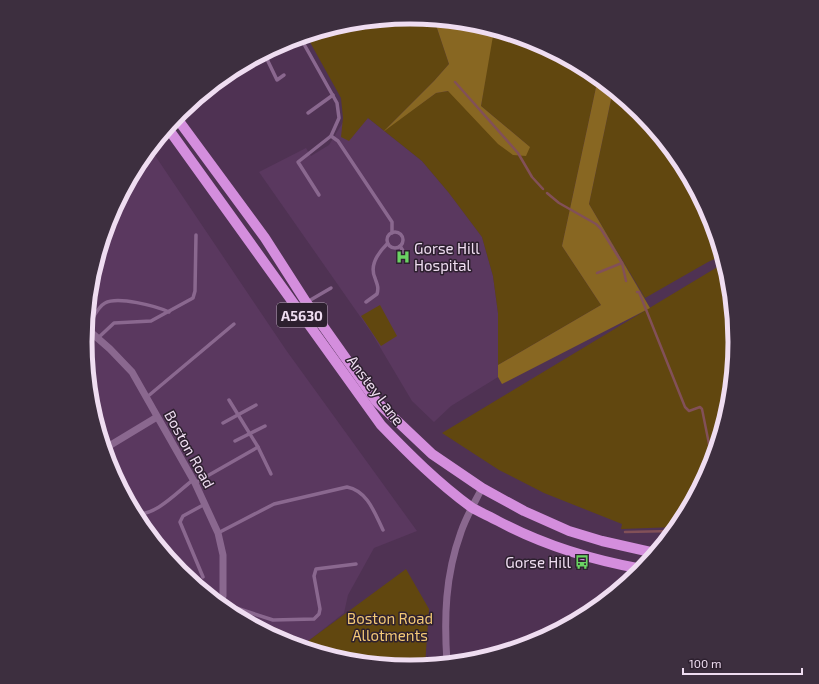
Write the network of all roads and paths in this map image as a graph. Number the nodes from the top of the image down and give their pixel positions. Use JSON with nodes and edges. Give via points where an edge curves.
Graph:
{"nodes":[{"id":1,"x":303,"y":42,"type":"edge"},
{"id":2,"x":267,"y":58,"type":"edge"},
{"id":3,"x":284,"y":75,"type":"dead end"},
{"id":4,"x":333,"y":95,"type":"junction"},
{"id":5,"x":308,"y":112,"type":"dead end"},
{"id":6,"x":180,"y":122,"type":"edge"},
{"id":7,"x":170,"y":132,"type":"edge"},
{"id":8,"x":331,"y":136,"type":"junction"},
{"id":9,"x":319,"y":195,"type":"dead end"},
{"id":10,"x":392,"y":233,"type":"junction"},
{"id":11,"x":196,"y":236,"type":"dead end"},
{"id":12,"x":387,"y":244,"type":"junction"},
{"id":13,"x":400,"y":246,"type":"junction"},
{"id":14,"x":408,"y":259,"type":"dead end"},
{"id":15,"x":331,"y":288,"type":"dead end"},
{"id":16,"x":306,"y":302,"type":"junction"},
{"id":17,"x":366,"y":302,"type":"dead end"},
{"id":18,"x":169,"y":312,"type":"junction"},
{"id":19,"x":92,"y":319,"type":"edge"},
{"id":20,"x":234,"y":324,"type":"dead end"},
{"id":21,"x":92,"y":333,"type":"edge"},
{"id":22,"x":98,"y":338,"type":"junction"},
{"id":23,"x":147,"y":397,"type":"junction"},
{"id":24,"x":229,"y":400,"type":"dead end"},
{"id":25,"x":256,"y":405,"type":"dead end"},
{"id":26,"x":238,"y":415,"type":"junction"},
{"id":27,"x":157,"y":417,"type":"junction"},
{"id":28,"x":223,"y":423,"type":"dead end"},
{"id":29,"x":265,"y":426,"type":"dead end"},
{"id":30,"x":250,"y":433,"type":"junction"},
{"id":31,"x":235,"y":441,"type":"dead end"},
{"id":32,"x":109,"y":446,"type":"edge"},
{"id":33,"x":258,"y":447,"type":"junction"},
{"id":34,"x":271,"y":474,"type":"dead end"},
{"id":35,"x":194,"y":481,"type":"junction"},
{"id":36,"x":482,"y":488,"type":"junction"},
{"id":37,"x":205,"y":504,"type":"junction"},
{"id":38,"x":472,"y":508,"type":"junction"},
{"id":39,"x":142,"y":513,"type":"edge"},
{"id":40,"x":383,"y":530,"type":"dead end"},
{"id":41,"x":218,"y":533,"type":"junction"},
{"id":42,"x":649,"y":552,"type":"edge"},
{"id":43,"x":356,"y":564,"type":"dead end"},
{"id":44,"x":634,"y":567,"type":"edge"},
{"id":45,"x":203,"y":577,"type":"dead end"},
{"id":46,"x":222,"y":598,"type":"edge"},
{"id":47,"x":238,"y":609,"type":"edge"},
{"id":48,"x":447,"y":657,"type":"edge"}],
"edges":[{"from":1,"to":4,"type":"lane"},
{"from":2,"to":3,"type":"lane","via":[[277,80]]},
{"from":4,"to":5,"type":"lane"},
{"from":4,"to":8,"type":"lane","via":[[339,118]]},
{"from":6,"to":16,"type":"main road","number":"A5630","via":[[265,238]]},
{"from":7,"to":38,"type":"main road","name":"Anstey Lane","number":"A5630","via":[[381,425],[417,462]]},
{"from":8,"to":9,"type":"lane","via":[[298,162]]},
{"from":8,"to":10,"type":"lane","via":[[338,141],[392,222]]},
{"from":10,"to":12,"type":"lane","via":[[387,239]]},
{"from":10,"to":13,"type":"lane","via":[[402,236]]},
{"from":11,"to":18,"type":"lane","via":[[195,296]]},
{"from":12,"to":13,"type":"lane","via":[[393,248]]},
{"from":12,"to":17,"type":"lane","via":[[374,262],[377,294]]},
{"from":13,"to":14,"type":"lane"},
{"from":15,"to":16,"type":"lane"},
{"from":16,"to":36,"type":"main road","name":"Anstey Lane","number":"A5630","via":[[376,401],[432,454]]},
{"from":18,"to":19,"type":"lane","via":[[147,303],[108,302],[102,305]]},
{"from":18,"to":22,"type":"lane","via":[[146,323],[114,323]]},
{"from":20,"to":23,"type":"lane"},
{"from":21,"to":22,"type":"street","name":"Boston Road"},
{"from":22,"to":23,"type":"street","name":"Boston Road","via":[[132,372]]},
{"from":23,"to":27,"type":"street","name":"Boston Road"},
{"from":24,"to":26,"type":"lane"},
{"from":25,"to":26,"type":"lane"},
{"from":26,"to":28,"type":"lane"},
{"from":26,"to":30,"type":"lane"},
{"from":27,"to":32,"type":"street"},
{"from":27,"to":35,"type":"street","name":"Boston Road"},
{"from":29,"to":30,"type":"lane"},
{"from":30,"to":31,"type":"lane"},
{"from":30,"to":33,"type":"lane"},
{"from":33,"to":34,"type":"lane"},
{"from":33,"to":35,"type":"lane"},
{"from":35,"to":37,"type":"street","name":"Boston Road"},
{"from":35,"to":39,"type":"lane","via":[[156,509]]},
{"from":36,"to":38,"type":"street"},
{"from":36,"to":42,"type":"main road","name":"Anstey Lane","number":"A5630","via":[[524,512],[570,530]]},
{"from":37,"to":41,"type":"street","name":"Boston Road"},
{"from":37,"to":45,"type":"lane","via":[[184,516],[180,522]]},
{"from":38,"to":44,"type":"main road","name":"Anstey Lane","number":"A5630","via":[[545,543],[592,558]]},
{"from":38,"to":48,"type":"street","via":[[453,557],[446,596]]},
{"from":40,"to":41,"type":"lane","via":[[364,495],[348,487],[274,504]]},
{"from":41,"to":46,"type":"street","name":"Boston Road","via":[[223,554]]},
{"from":43,"to":47,"type":"lane","via":[[316,569],[314,576],[320,614],[314,618],[273,620]]}]}
